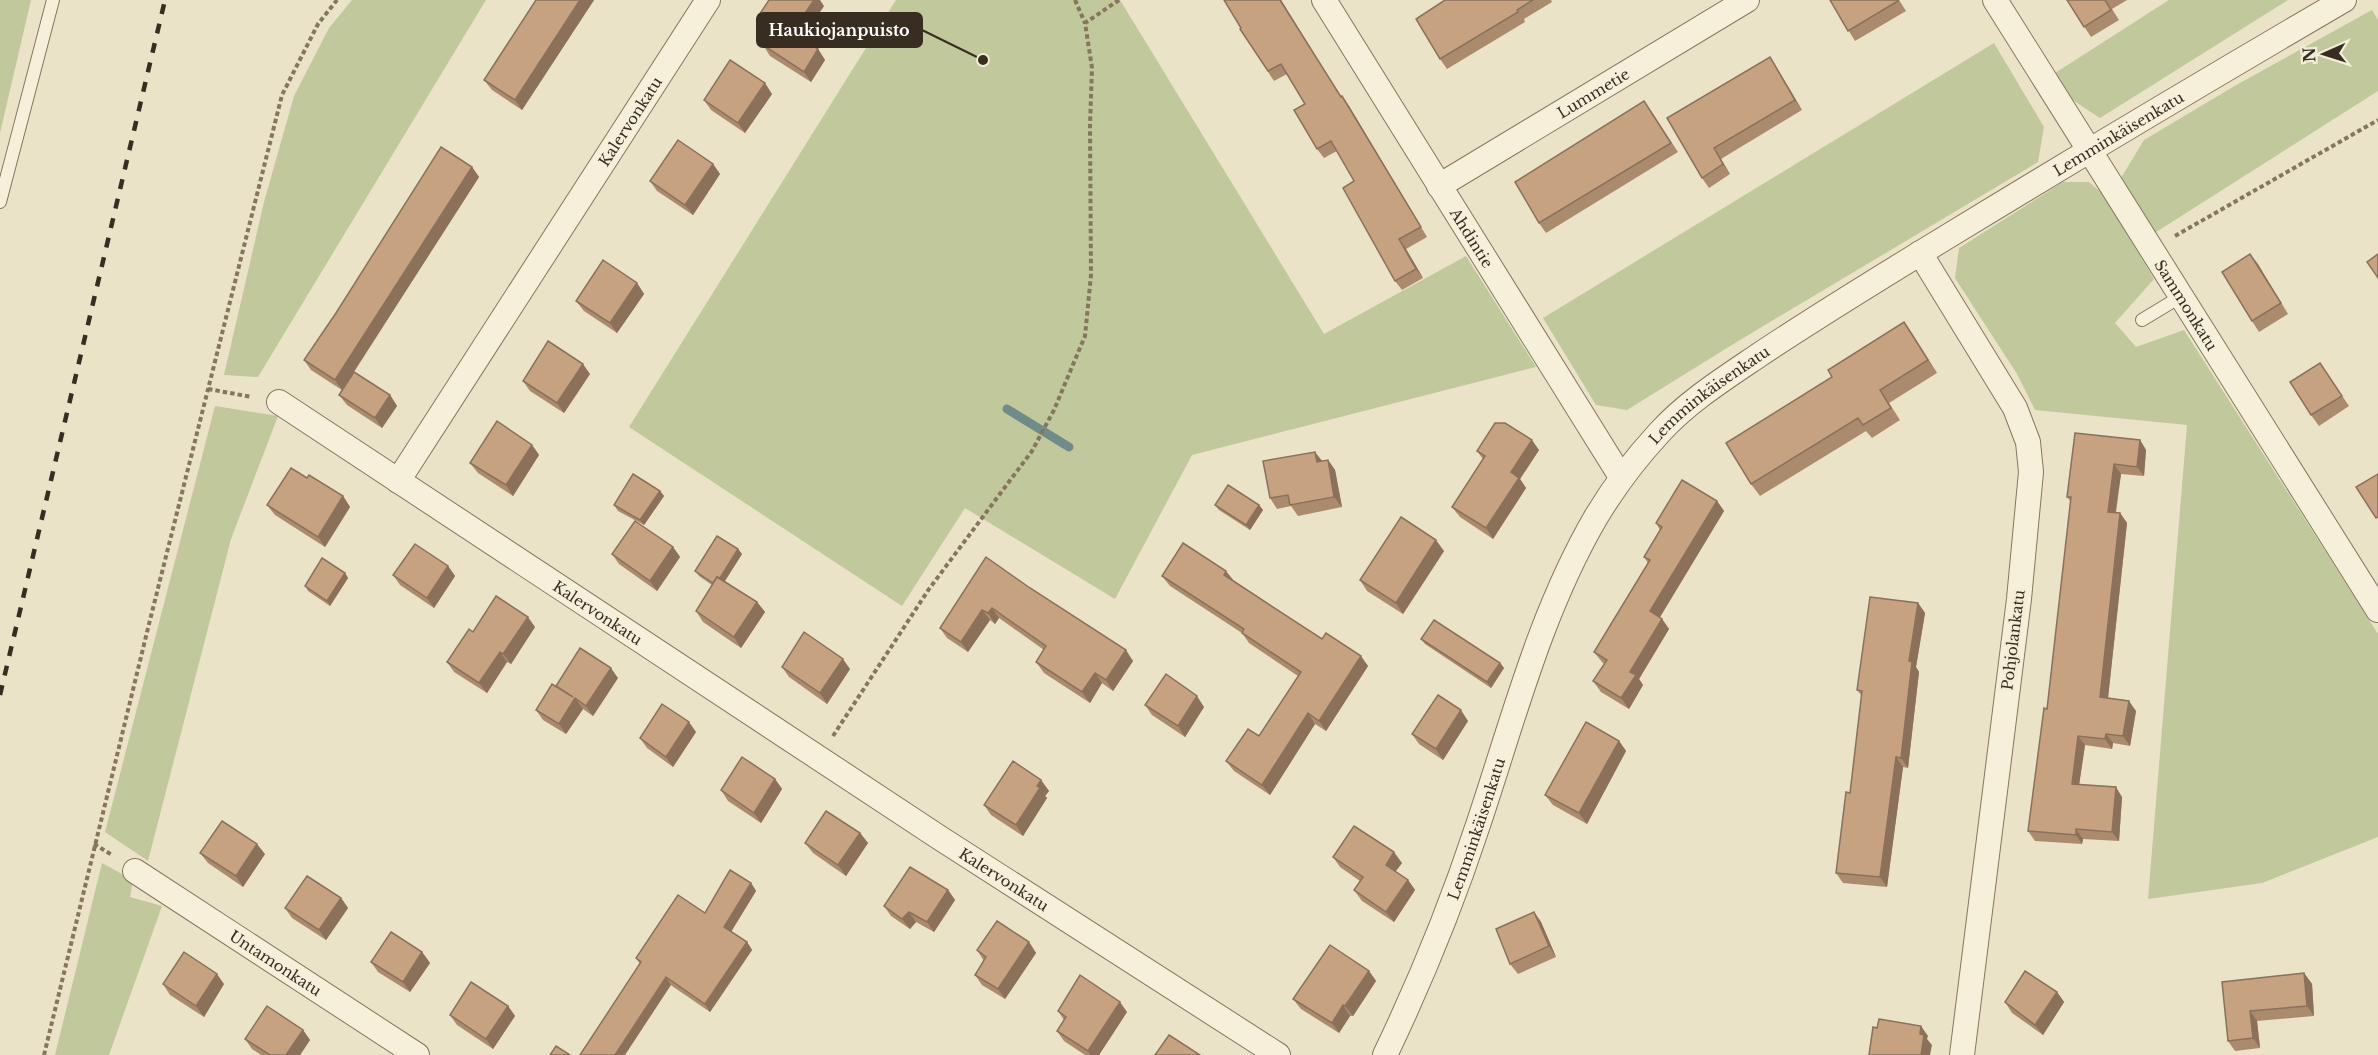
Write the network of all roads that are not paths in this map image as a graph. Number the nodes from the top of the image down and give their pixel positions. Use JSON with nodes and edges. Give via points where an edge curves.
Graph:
{"nodes":[{"id":1,"x":53,"y":0,"type":"edge"},
{"id":2,"x":708,"y":0,"type":"edge"},
{"id":3,"x":1324,"y":0,"type":"edge"},
{"id":4,"x":1747,"y":0,"type":"edge"},
{"id":5,"x":1995,"y":0,"type":"edge"},
{"id":6,"x":2344,"y":0,"type":"edge"},
{"id":7,"x":2090,"y":149,"type":"junction"},
{"id":8,"x":1439,"y":186,"type":"junction"},
{"id":9,"x":0,"y":202,"type":"edge"},
{"id":10,"x":1920,"y":253,"type":"junction"},
{"id":11,"x":2180,"y":297,"type":"junction"},
{"id":12,"x":2142,"y":320,"type":"dead end"},
{"id":13,"x":279,"y":402,"type":"road end"},
{"id":14,"x":1621,"y":477,"type":"junction"},
{"id":15,"x":398,"y":482,"type":"junction"},
{"id":16,"x":2378,"y":610,"type":"edge"},
{"id":17,"x":135,"y":871,"type":"dead end"},
{"id":18,"x":417,"y":1055,"type":"edge"},
{"id":19,"x":1278,"y":1055,"type":"edge"},
{"id":20,"x":1385,"y":1055,"type":"edge"},
{"id":21,"x":1962,"y":1055,"type":"edge"}],
"edges":[{"from":1,"to":9,"type":"lane"},
{"from":2,"to":15,"type":"street","name":"Kalervonkatu"},
{"from":3,"to":8,"type":"street","name":"Ahdintie"},
{"from":4,"to":8,"type":"street","name":"Lummetie"},
{"from":5,"to":7,"type":"street","name":"Sammonkatu"},
{"from":6,"to":7,"type":"street","name":"Lemminkäisenkatu"},
{"from":7,"to":10,"type":"street","name":"Lemminkäisenkatu"},
{"from":7,"to":11,"type":"street","name":"Sammonkatu"},
{"from":8,"to":14,"type":"street","name":"Ahdintie"},
{"from":10,"to":14,"type":"street","name":"Lemminkäisenkatu","via":[[1710,388],[1661,430]]},
{"from":10,"to":21,"type":"street","name":"Pohjolankatu","via":[[2015,408],[2028,442],[2031,472],[2019,599]]},
{"from":11,"to":12,"type":"lane"},
{"from":11,"to":16,"type":"street","name":"Sammonkatu"},
{"from":13,"to":15,"type":"street"},
{"from":14,"to":20,"type":"street","name":"Lemminkäisenkatu","via":[[1594,521],[1553,604],[1452,900],[1416,991]]},
{"from":15,"to":19,"type":"street","name":"Kalervonkatu"},
{"from":17,"to":18,"type":"street","name":"Untamonkatu"}]}
